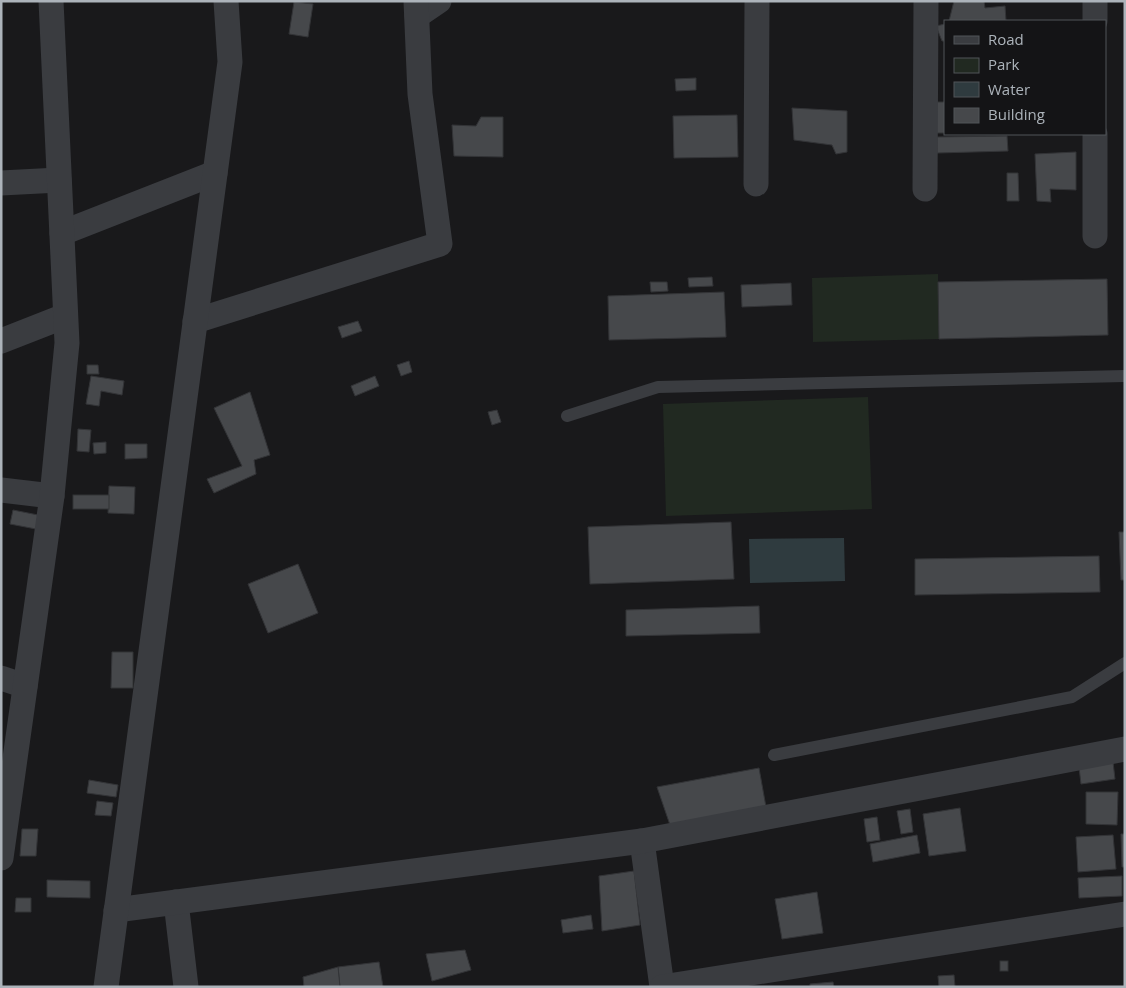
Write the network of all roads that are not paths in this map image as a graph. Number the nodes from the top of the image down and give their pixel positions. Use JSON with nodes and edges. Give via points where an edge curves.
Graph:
{"nodes":[{"id":1,"x":51,"y":1,"type":"edge"},
{"id":2,"x":226,"y":1,"type":"edge"},
{"id":3,"x":439,"y":1,"type":"edge"},
{"id":4,"x":757,"y":1,"type":"edge"},
{"id":5,"x":926,"y":1,"type":"edge"},
{"id":6,"x":1095,"y":1,"type":"edge"},
{"id":7,"x":417,"y":9,"type":"edge"},
{"id":8,"x":1095,"y":20,"type":"edge"},
{"id":9,"x":1095,"y":135,"type":"edge"},
{"id":10,"x":215,"y":173,"type":"junction"},
{"id":11,"x":59,"y":180,"type":"junction"},
{"id":12,"x":1,"y":183,"type":"edge"},
{"id":13,"x":756,"y":184,"type":"dead end"},
{"id":14,"x":925,"y":189,"type":"dead end"},
{"id":15,"x":62,"y":233,"type":"junction"},
{"id":16,"x":1095,"y":236,"type":"dead end"},
{"id":17,"x":65,"y":316,"type":"junction"},
{"id":18,"x":195,"y":321,"type":"junction"},
{"id":19,"x":1,"y":341,"type":"edge"},
{"id":20,"x":1125,"y":376,"type":"edge"},
{"id":21,"x":567,"y":416,"type":"dead end"},
{"id":22,"x":1,"y":490,"type":"edge"},
{"id":23,"x":52,"y":496,"type":"junction"},
{"id":24,"x":1125,"y":663,"type":"edge"},
{"id":25,"x":1,"y":678,"type":"edge"},
{"id":26,"x":25,"y":686,"type":"junction"},
{"id":27,"x":1125,"y":749,"type":"edge"},
{"id":28,"x":774,"y":755,"type":"dead end"},
{"id":29,"x":642,"y":841,"type":"junction"},
{"id":30,"x":1,"y":858,"type":"edge"},
{"id":31,"x":176,"y":902,"type":"junction"},
{"id":32,"x":116,"y":910,"type":"junction"},
{"id":33,"x":1125,"y":914,"type":"edge"},
{"id":34,"x":106,"y":987,"type":"edge"},
{"id":35,"x":186,"y":987,"type":"edge"},
{"id":36,"x":662,"y":987,"type":"edge"}],
"edges":[{"from":1,"to":11,"type":"street"},
{"from":2,"to":10,"type":"street","via":[[230,62]]},
{"from":3,"to":7,"type":"street"},
{"from":4,"to":13,"type":"street"},
{"from":5,"to":14,"type":"street"},
{"from":6,"to":8,"type":"street"},
{"from":7,"to":18,"type":"street","via":[[420,94],[440,244]]},
{"from":9,"to":16,"type":"street"},
{"from":10,"to":15,"type":"street"},
{"from":10,"to":18,"type":"street"},
{"from":11,"to":12,"type":"street"},
{"from":11,"to":15,"type":"street"},
{"from":15,"to":17,"type":"street"},
{"from":17,"to":19,"type":"street"},
{"from":17,"to":23,"type":"street","via":[[67,343]]},
{"from":18,"to":32,"type":"street"},
{"from":20,"to":21,"type":"lane","via":[[658,387]]},
{"from":22,"to":23,"type":"street"},
{"from":23,"to":26,"type":"street"},
{"from":24,"to":28,"type":"lane","via":[[1072,697]]},
{"from":25,"to":26,"type":"street"},
{"from":26,"to":30,"type":"street"},
{"from":27,"to":29,"type":"street"},
{"from":29,"to":31,"type":"street"},
{"from":29,"to":36,"type":"street"},
{"from":31,"to":32,"type":"street"},
{"from":31,"to":35,"type":"street"},
{"from":32,"to":34,"type":"street"},
{"from":33,"to":36,"type":"street"}]}
